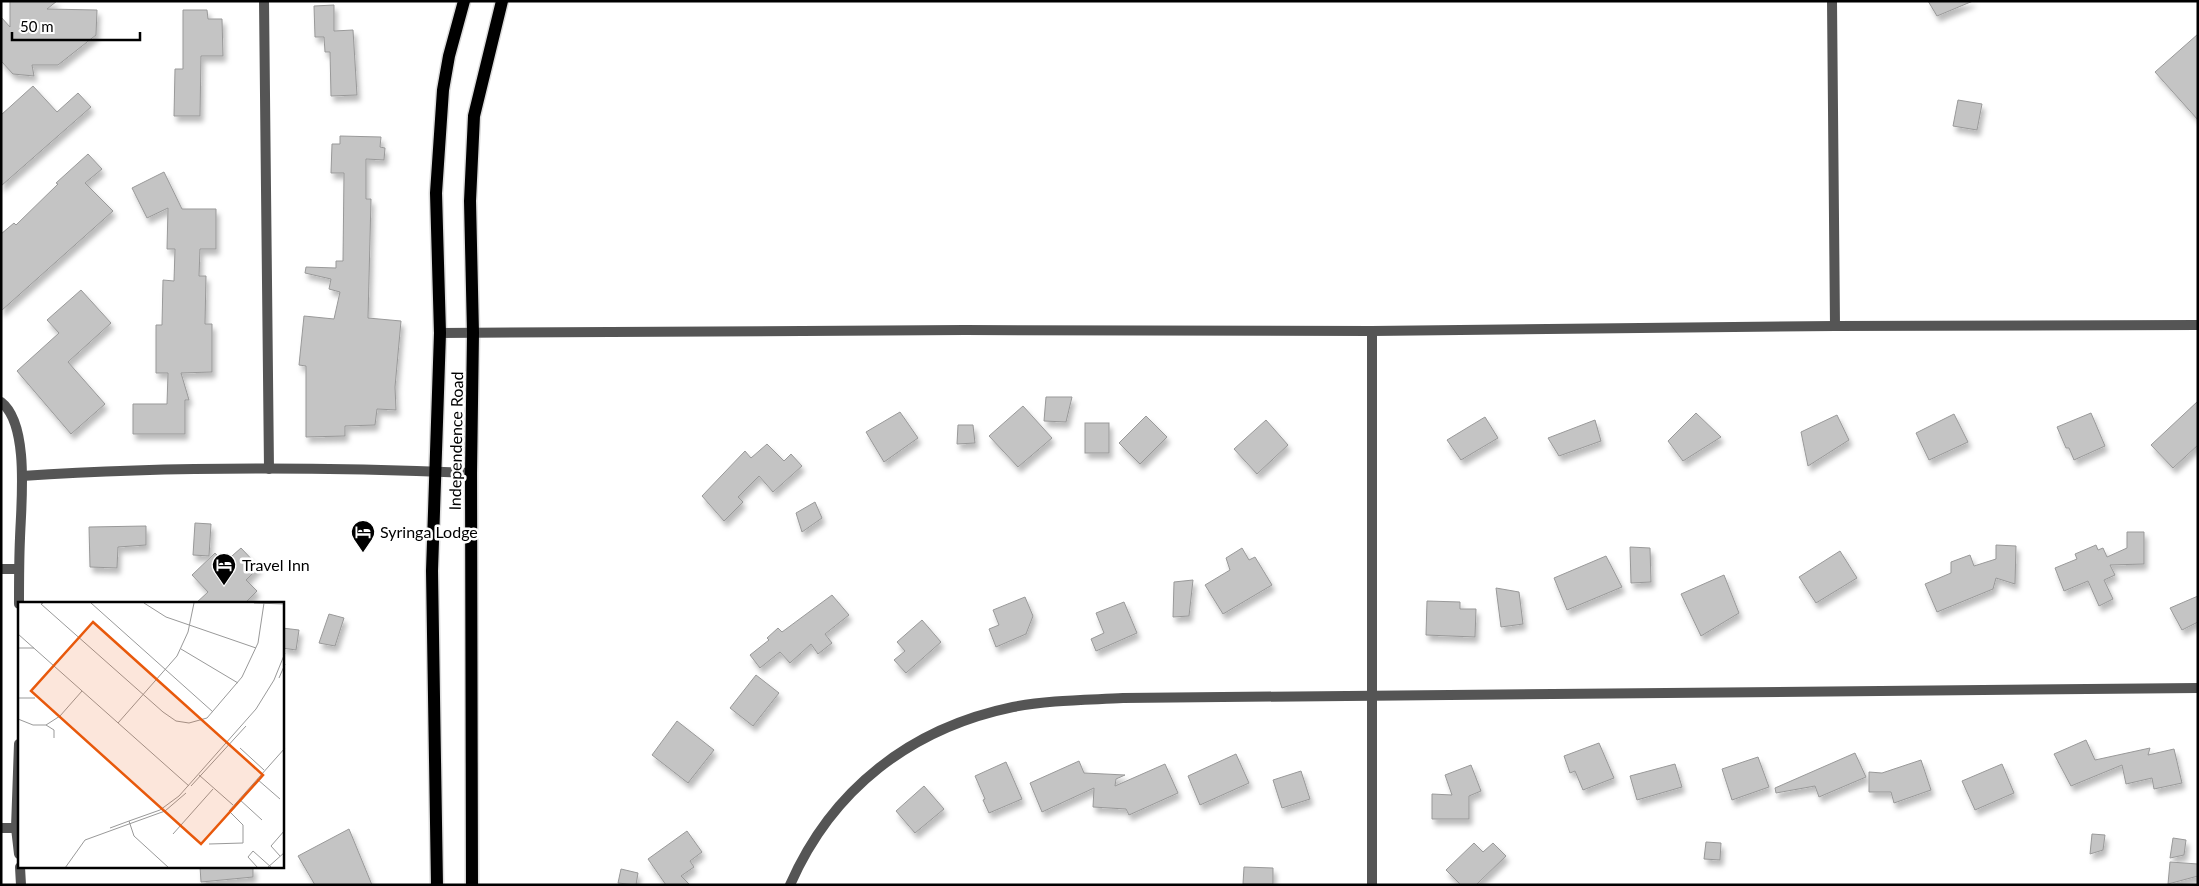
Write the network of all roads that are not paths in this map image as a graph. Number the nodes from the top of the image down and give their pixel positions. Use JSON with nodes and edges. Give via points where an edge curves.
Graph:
{"nodes":[{"id":1,"x":264,"y":1,"type":"edge"},
{"id":2,"x":464,"y":1,"type":"edge"},
{"id":3,"x":502,"y":1,"type":"edge"},
{"id":4,"x":1832,"y":1,"type":"edge"},
{"id":5,"x":2198,"y":325,"type":"edge"},
{"id":6,"x":1835,"y":326,"type":"junction"},
{"id":7,"x":1372,"y":331,"type":"junction"},
{"id":8,"x":440,"y":333,"type":"junction"},
{"id":9,"x":473,"y":333,"type":"junction"},
{"id":10,"x":1,"y":402,"type":"edge"},
{"id":11,"x":270,"y":469,"type":"junction"},
{"id":12,"x":436,"y":472,"type":"junction"},
{"id":13,"x":471,"y":473,"type":"junction"},
{"id":14,"x":22,"y":476,"type":"junction"},
{"id":15,"x":1,"y":568,"type":"edge"},
{"id":16,"x":19,"y":569,"type":"junction"},
{"id":17,"x":19,"y":602,"type":"edge"},
{"id":18,"x":2198,"y":688,"type":"edge"},
{"id":19,"x":1371,"y":694,"type":"junction"},
{"id":20,"x":18,"y":772,"type":"edge"},
{"id":21,"x":1,"y":828,"type":"edge"},
{"id":22,"x":16,"y":828,"type":"junction"},
{"id":23,"x":18,"y":845,"type":"edge"},
{"id":24,"x":20,"y":868,"type":"edge"},
{"id":25,"x":22,"y":885,"type":"edge"},
{"id":26,"x":437,"y":885,"type":"edge"},
{"id":27,"x":472,"y":885,"type":"edge"},
{"id":28,"x":790,"y":885,"type":"edge"},
{"id":29,"x":1372,"y":885,"type":"edge"}],
"edges":[{"from":1,"to":11,"type":"street"},
{"from":2,"to":8,"type":"main road","name":"Independence Road","via":[[443,90],[436,193]]},
{"from":3,"to":9,"type":"main road","name":"Independence Road","via":[[474,116],[470,201]]},
{"from":4,"to":6,"type":"street"},
{"from":5,"to":6,"type":"street"},
{"from":6,"to":7,"type":"street"},
{"from":7,"to":9,"type":"street"},
{"from":7,"to":19,"type":"street"},
{"from":8,"to":9,"type":"street"},
{"from":8,"to":12,"type":"main road","name":"Independence Road"},
{"from":9,"to":13,"type":"main road","name":"Independence Road"},
{"from":10,"to":14,"type":"street","via":[[12,416],[17,431]]},
{"from":11,"to":12,"type":"street"},
{"from":11,"to":14,"type":"street","via":[[93,471]]},
{"from":12,"to":13,"type":"street"},
{"from":12,"to":26,"type":"main road","name":"Independence Road","via":[[432,571]]},
{"from":13,"to":27,"type":"main road","name":"Independence Road"},
{"from":14,"to":16,"type":"street"},
{"from":15,"to":16,"type":"street"},
{"from":16,"to":17,"type":"street"},
{"from":18,"to":19,"type":"street"},
{"from":19,"to":28,"type":"street","via":[[1079,700],[1014,707],[968,719],[927,735],[861,782],[811,845]]},
{"from":19,"to":29,"type":"street"},
{"from":20,"to":22,"type":"street"},
{"from":21,"to":22,"type":"street"},
{"from":22,"to":23,"type":"street"},
{"from":24,"to":25,"type":"street"}]}
